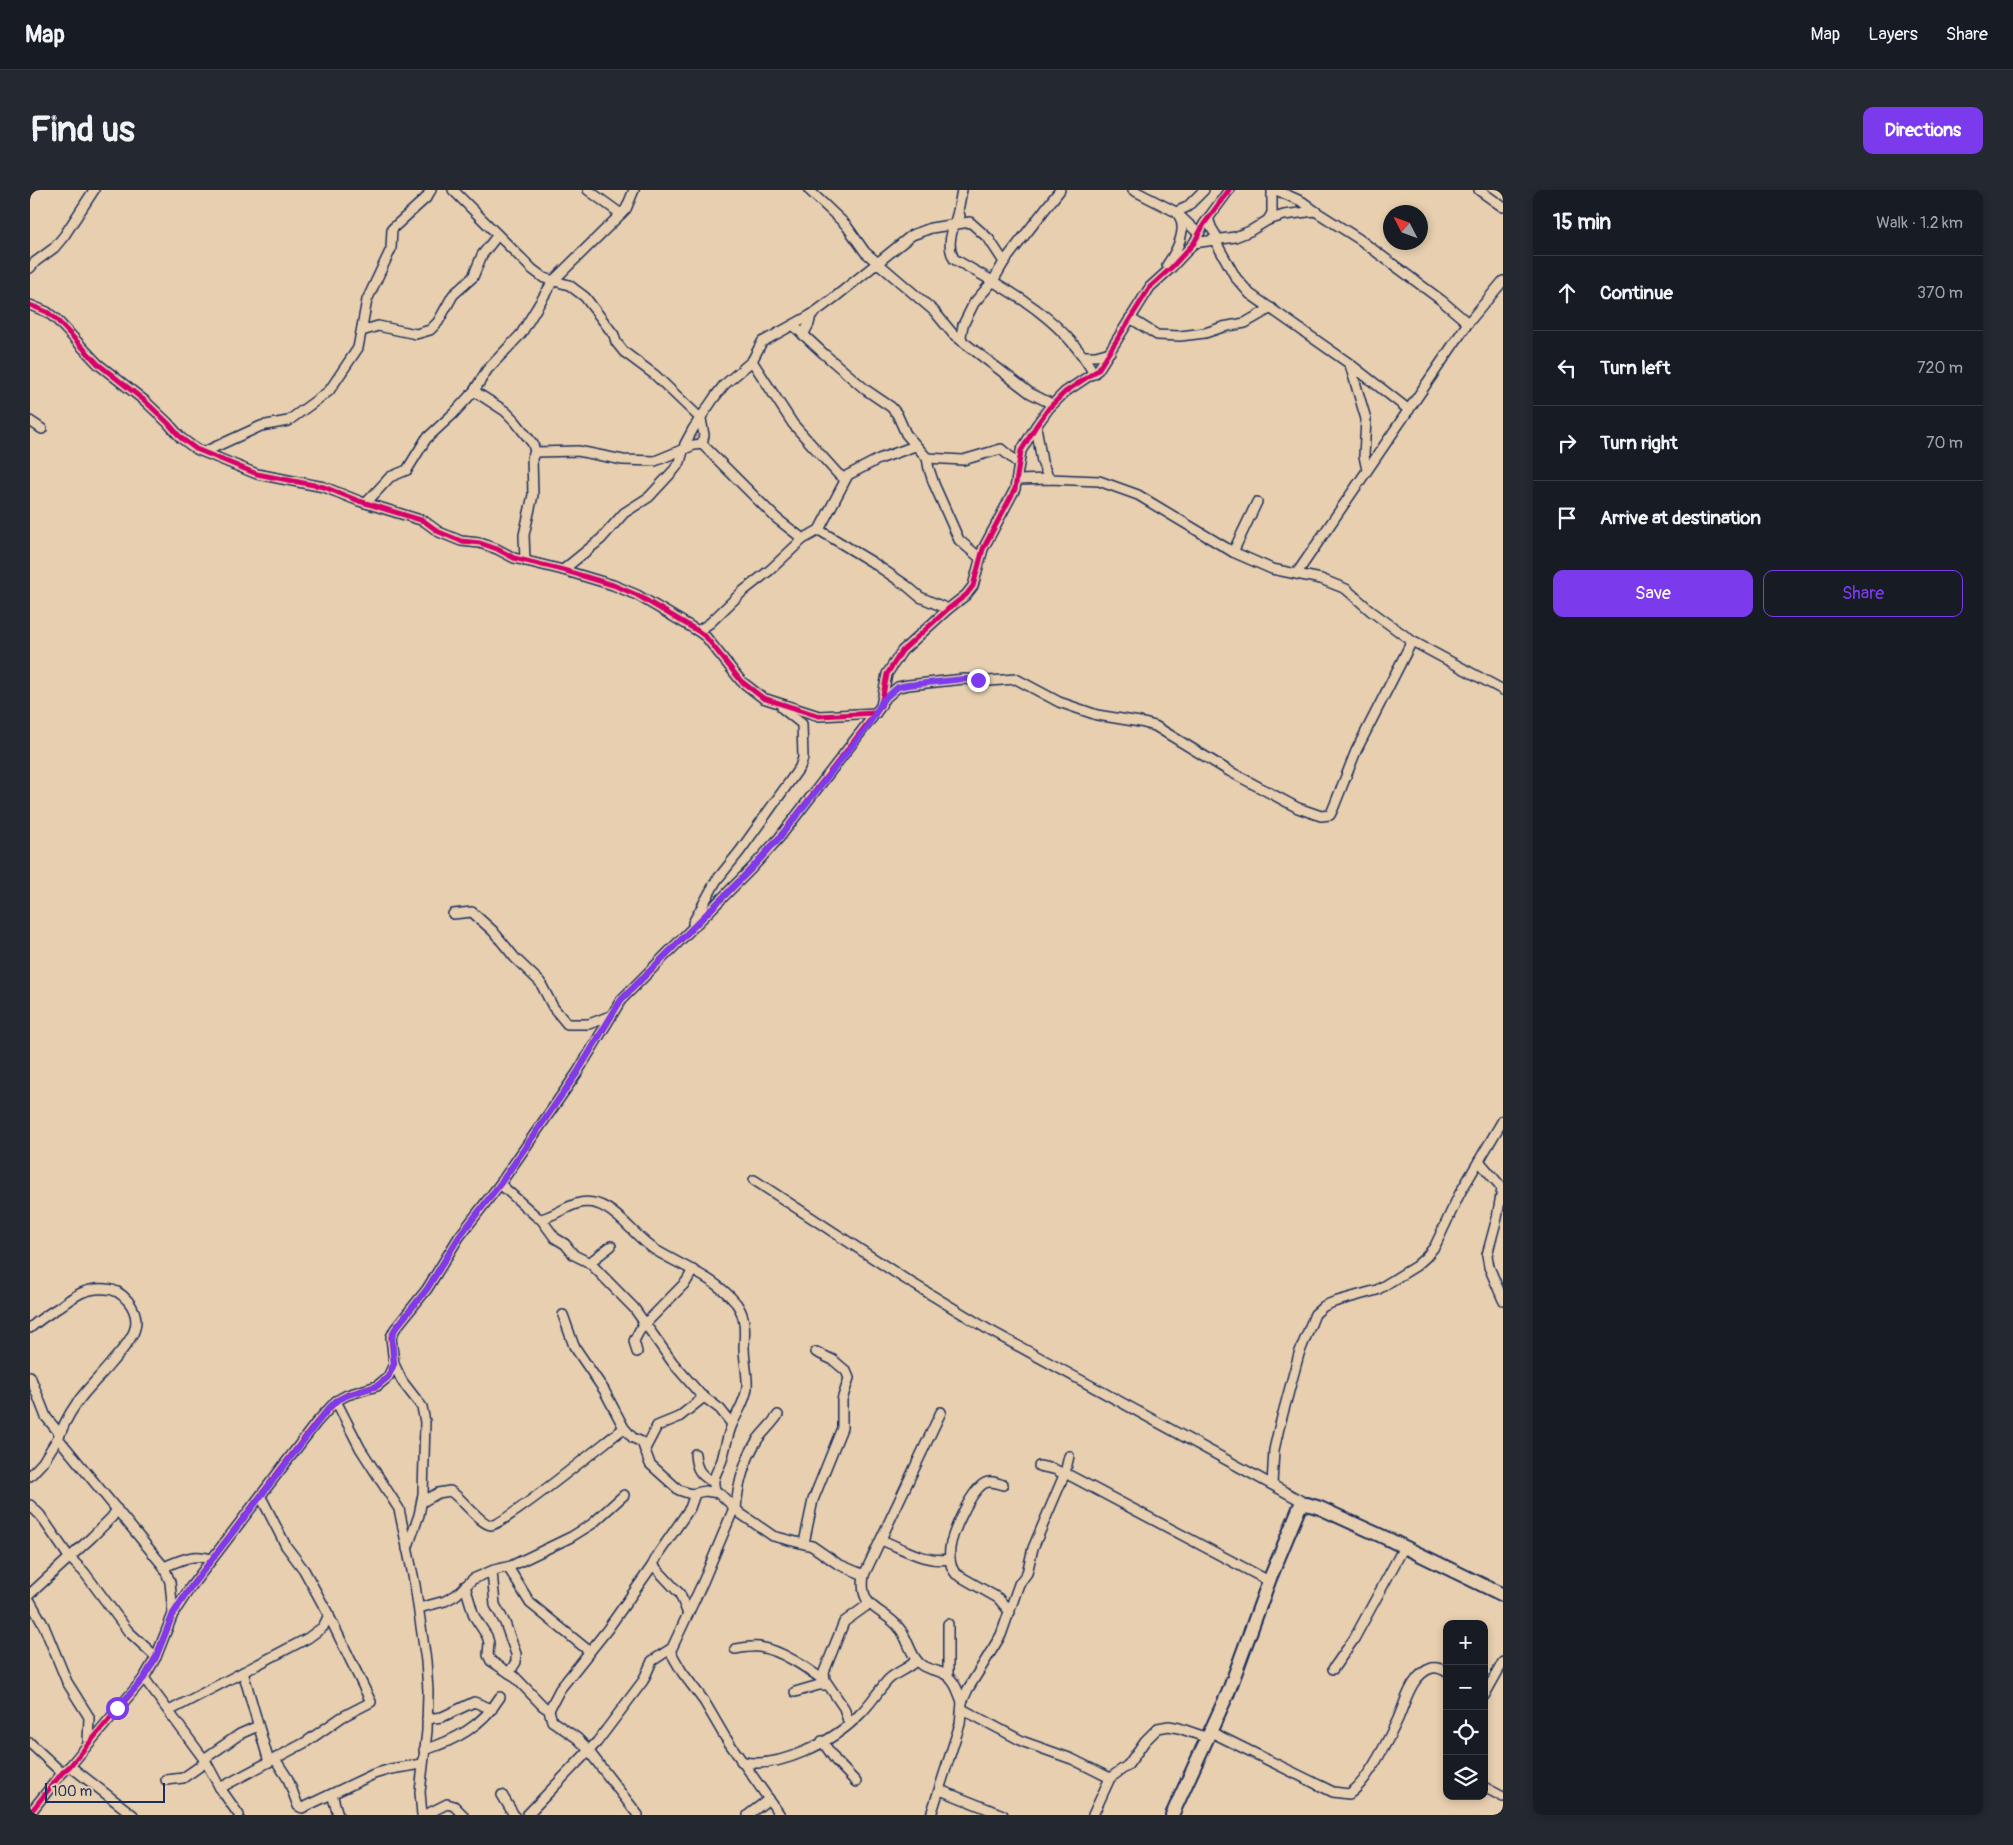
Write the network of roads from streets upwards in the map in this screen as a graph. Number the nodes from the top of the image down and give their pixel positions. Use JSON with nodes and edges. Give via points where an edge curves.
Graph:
{"nodes":[{"id":1,"x":94,"y":190,"type":"edge"},
{"id":2,"x":431,"y":190,"type":"edge"},
{"id":3,"x":453,"y":190,"type":"edge"},
{"id":4,"x":588,"y":190,"type":"edge"},
{"id":5,"x":634,"y":190,"type":"edge"},
{"id":6,"x":809,"y":190,"type":"edge"},
{"id":7,"x":962,"y":190,"type":"edge"},
{"id":8,"x":1060,"y":190,"type":"edge"},
{"id":9,"x":1132,"y":190,"type":"edge"},
{"id":10,"x":1204,"y":190,"type":"edge"},
{"id":11,"x":1229,"y":190,"type":"edge"},
{"id":12,"x":1272,"y":190,"type":"edge"},
{"id":13,"x":1276,"y":190,"type":"edge"},
{"id":14,"x":1479,"y":190,"type":"edge"},
{"id":15,"x":1503,"y":207,"type":"edge"},
{"id":16,"x":958,"y":211,"type":"junction"},
{"id":17,"x":1315,"y":211,"type":"junction"},
{"id":18,"x":621,"y":214,"type":"junction"},
{"id":19,"x":1178,"y":214,"type":"junction"},
{"id":20,"x":1208,"y":218,"type":"junction"},
{"id":21,"x":1268,"y":220,"type":"junction"},
{"id":22,"x":965,"y":222,"type":"junction"},
{"id":23,"x":953,"y":225,"type":"junction"},
{"id":24,"x":1198,"y":233,"type":"junction"},
{"id":25,"x":497,"y":236,"type":"junction"},
{"id":26,"x":1216,"y":239,"type":"junction"},
{"id":27,"x":1194,"y":242,"type":"junction"},
{"id":28,"x":876,"y":262,"type":"junction"},
{"id":29,"x":1004,"y":262,"type":"junction"},
{"id":30,"x":30,"y":268,"type":"edge"},
{"id":31,"x":1158,"y":279,"type":"junction"},
{"id":32,"x":554,"y":281,"type":"junction"},
{"id":33,"x":993,"y":281,"type":"junction"},
{"id":34,"x":1503,"y":281,"type":"edge"},
{"id":35,"x":30,"y":304,"type":"edge"},
{"id":36,"x":1271,"y":308,"type":"junction"},
{"id":37,"x":811,"y":315,"type":"junction"},
{"id":38,"x":1130,"y":318,"type":"junction"},
{"id":39,"x":1468,"y":322,"type":"junction"},
{"id":40,"x":793,"y":325,"type":"junction"},
{"id":41,"x":362,"y":331,"type":"junction"},
{"id":42,"x":803,"y":335,"type":"junction"},
{"id":43,"x":962,"y":342,"type":"junction"},
{"id":44,"x":1110,"y":352,"type":"junction"},
{"id":45,"x":1084,"y":356,"type":"junction"},
{"id":46,"x":752,"y":361,"type":"junction"},
{"id":47,"x":1350,"y":364,"type":"junction"},
{"id":48,"x":1094,"y":374,"type":"junction"},
{"id":49,"x":474,"y":391,"type":"junction"},
{"id":50,"x":1037,"y":398,"type":"junction"},
{"id":51,"x":1052,"y":404,"type":"junction"},
{"id":52,"x":1409,"y":410,"type":"junction"},
{"id":53,"x":1044,"y":414,"type":"junction"},
{"id":54,"x":701,"y":419,"type":"junction"},
{"id":55,"x":30,"y":421,"type":"edge"},
{"id":56,"x":1036,"y":426,"type":"junction"},
{"id":57,"x":42,"y":429,"type":"dead end"},
{"id":58,"x":702,"y":444,"type":"junction"},
{"id":59,"x":915,"y":446,"type":"junction"},
{"id":60,"x":684,"y":450,"type":"junction"},
{"id":61,"x":204,"y":452,"type":"junction"},
{"id":62,"x":535,"y":452,"type":"junction"},
{"id":63,"x":927,"y":458,"type":"junction"},
{"id":64,"x":1019,"y":464,"type":"junction"},
{"id":65,"x":1367,"y":470,"type":"junction"},
{"id":66,"x":845,"y":478,"type":"junction"},
{"id":67,"x":1049,"y":479,"type":"junction"},
{"id":68,"x":1018,"y":480,"type":"junction"},
{"id":69,"x":1258,"y":502,"type":"dead end"},
{"id":70,"x":366,"y":503,"type":"junction"},
{"id":71,"x":819,"y":530,"type":"junction"},
{"id":72,"x":803,"y":540,"type":"junction"},
{"id":73,"x":1233,"y":552,"type":"junction"},
{"id":74,"x":980,"y":558,"type":"junction"},
{"id":75,"x":525,"y":561,"type":"junction"},
{"id":76,"x":563,"y":570,"type":"junction"},
{"id":77,"x":1296,"y":573,"type":"junction"},
{"id":78,"x":948,"y":609,"type":"junction"},
{"id":79,"x":698,"y":631,"type":"junction"},
{"id":80,"x":1412,"y":641,"type":"junction"},
{"id":81,"x":1503,"y":690,"type":"edge"},
{"id":82,"x":883,"y":700,"type":"junction"},
{"id":83,"x":778,"y":704,"type":"junction"},
{"id":84,"x":876,"y":713,"type":"junction"},
{"id":85,"x":453,"y":914,"type":"dead end"},
{"id":86,"x":687,"y":934,"type":"junction"},
{"id":87,"x":610,"y":1016,"type":"junction"},
{"id":88,"x":1503,"y":1120,"type":"edge"},
{"id":89,"x":1479,"y":1161,"type":"junction"},
{"id":90,"x":754,"y":1180,"type":"dead end"},
{"id":91,"x":500,"y":1184,"type":"junction"},
{"id":92,"x":1503,"y":1189,"type":"edge"},
{"id":93,"x":541,"y":1219,"type":"junction"},
{"id":94,"x":611,"y":1246,"type":"dead end"},
{"id":95,"x":589,"y":1262,"type":"junction"},
{"id":96,"x":693,"y":1270,"type":"junction"},
{"id":97,"x":1503,"y":1300,"type":"edge"},
{"id":98,"x":564,"y":1315,"type":"dead end"},
{"id":99,"x":645,"y":1323,"type":"junction"},
{"id":100,"x":30,"y":1328,"type":"edge"},
{"id":101,"x":637,"y":1352,"type":"dead end"},
{"id":102,"x":816,"y":1352,"type":"dead end"},
{"id":103,"x":394,"y":1364,"type":"junction"},
{"id":104,"x":30,"y":1376,"type":"edge"},
{"id":105,"x":704,"y":1397,"type":"junction"},
{"id":106,"x":336,"y":1401,"type":"junction"},
{"id":107,"x":940,"y":1412,"type":"dead end"},
{"id":108,"x":778,"y":1416,"type":"dead end"},
{"id":109,"x":732,"y":1424,"type":"junction"},
{"id":110,"x":624,"y":1428,"type":"junction"},
{"id":111,"x":59,"y":1436,"type":"junction"},
{"id":112,"x":645,"y":1449,"type":"junction"},
{"id":113,"x":695,"y":1454,"type":"dead end"},
{"id":114,"x":1069,"y":1456,"type":"dead end"},
{"id":115,"x":1039,"y":1466,"type":"dead end"},
{"id":116,"x":1065,"y":1474,"type":"junction"},
{"id":117,"x":30,"y":1476,"type":"edge"},
{"id":118,"x":713,"y":1482,"type":"junction"},
{"id":119,"x":1272,"y":1484,"type":"junction"},
{"id":120,"x":1003,"y":1485,"type":"dead end"},
{"id":121,"x":716,"y":1492,"type":"junction"},
{"id":122,"x":695,"y":1494,"type":"junction"},
{"id":123,"x":624,"y":1495,"type":"dead end"},
{"id":124,"x":261,"y":1497,"type":"junction"},
{"id":125,"x":422,"y":1502,"type":"junction"},
{"id":126,"x":1307,"y":1504,"type":"junction"},
{"id":127,"x":30,"y":1505,"type":"edge"},
{"id":128,"x":117,"y":1509,"type":"junction"},
{"id":129,"x":735,"y":1509,"type":"junction"},
{"id":130,"x":881,"y":1540,"type":"junction"},
{"id":131,"x":804,"y":1543,"type":"junction"},
{"id":132,"x":1404,"y":1547,"type":"junction"},
{"id":133,"x":407,"y":1549,"type":"junction"},
{"id":134,"x":69,"y":1557,"type":"junction"},
{"id":135,"x":950,"y":1558,"type":"junction"},
{"id":136,"x":211,"y":1559,"type":"junction"},
{"id":137,"x":653,"y":1565,"type":"junction"},
{"id":138,"x":508,"y":1567,"type":"junction"},
{"id":139,"x":164,"y":1568,"type":"junction"},
{"id":140,"x":492,"y":1571,"type":"junction"},
{"id":141,"x":864,"y":1575,"type":"junction"},
{"id":142,"x":1269,"y":1580,"type":"junction"},
{"id":143,"x":465,"y":1586,"type":"junction"},
{"id":144,"x":30,"y":1594,"type":"edge"},
{"id":145,"x":1503,"y":1596,"type":"edge"},
{"id":146,"x":30,"y":1602,"type":"edge"},
{"id":147,"x":869,"y":1604,"type":"junction"},
{"id":148,"x":419,"y":1608,"type":"junction"},
{"id":149,"x":1010,"y":1612,"type":"junction"},
{"id":150,"x":173,"y":1614,"type":"junction"},
{"id":151,"x":688,"y":1614,"type":"junction"},
{"id":152,"x":329,"y":1615,"type":"junction"},
{"id":153,"x":948,"y":1624,"type":"dead end"},
{"id":154,"x":735,"y":1649,"type":"dead end"},
{"id":155,"x":589,"y":1651,"type":"junction"},
{"id":156,"x":670,"y":1651,"type":"junction"},
{"id":157,"x":156,"y":1657,"type":"junction"},
{"id":158,"x":916,"y":1660,"type":"junction"},
{"id":159,"x":1503,"y":1662,"type":"edge"},
{"id":160,"x":1333,"y":1669,"type":"dead end"},
{"id":161,"x":1443,"y":1670,"type":"edge"},
{"id":162,"x":243,"y":1672,"type":"junction"},
{"id":163,"x":509,"y":1673,"type":"junction"},
{"id":164,"x":948,"y":1676,"type":"junction"},
{"id":165,"x":144,"y":1678,"type":"junction"},
{"id":166,"x":827,"y":1684,"type":"junction"},
{"id":167,"x":1488,"y":1689,"type":"edge"},
{"id":168,"x":795,"y":1692,"type":"dead end"},
{"id":169,"x":500,"y":1697,"type":"dead end"},
{"id":170,"x":962,"y":1705,"type":"junction"},
{"id":171,"x":492,"y":1708,"type":"junction"},
{"id":172,"x":549,"y":1710,"type":"junction"},
{"id":173,"x":169,"y":1711,"type":"junction"},
{"id":174,"x":427,"y":1719,"type":"junction"},
{"id":175,"x":850,"y":1724,"type":"junction"},
{"id":176,"x":258,"y":1726,"type":"junction"},
{"id":177,"x":1209,"y":1735,"type":"junction"},
{"id":178,"x":822,"y":1741,"type":"junction"},
{"id":179,"x":88,"y":1742,"type":"junction"},
{"id":180,"x":30,"y":1743,"type":"edge"},
{"id":181,"x":424,"y":1750,"type":"junction"},
{"id":182,"x":589,"y":1752,"type":"junction"},
{"id":183,"x":205,"y":1761,"type":"junction"},
{"id":184,"x":272,"y":1761,"type":"junction"},
{"id":185,"x":741,"y":1761,"type":"junction"},
{"id":186,"x":422,"y":1764,"type":"junction"},
{"id":187,"x":70,"y":1766,"type":"junction"},
{"id":188,"x":62,"y":1773,"type":"junction"},
{"id":189,"x":1110,"y":1778,"type":"junction"},
{"id":190,"x":166,"y":1780,"type":"dead end"},
{"id":191,"x":856,"y":1782,"type":"dead end"},
{"id":192,"x":220,"y":1788,"type":"junction"},
{"id":193,"x":1488,"y":1789,"type":"edge"},
{"id":194,"x":940,"y":1790,"type":"junction"},
{"id":195,"x":332,"y":1794,"type":"junction"},
{"id":196,"x":502,"y":1795,"type":"dead end"},
{"id":197,"x":1503,"y":1797,"type":"edge"},
{"id":198,"x":769,"y":1799,"type":"junction"},
{"id":199,"x":30,"y":1813,"type":"edge"},
{"id":200,"x":133,"y":1815,"type":"edge"},
{"id":201,"x":238,"y":1815,"type":"edge"},
{"id":202,"x":338,"y":1815,"type":"edge"},
{"id":203,"x":423,"y":1815,"type":"edge"},
{"id":204,"x":463,"y":1815,"type":"edge"},
{"id":205,"x":514,"y":1815,"type":"edge"},
{"id":206,"x":527,"y":1815,"type":"edge"},
{"id":207,"x":638,"y":1815,"type":"edge"},
{"id":208,"x":748,"y":1815,"type":"edge"},
{"id":209,"x":780,"y":1815,"type":"edge"},
{"id":210,"x":931,"y":1815,"type":"edge"},
{"id":211,"x":1003,"y":1815,"type":"edge"},
{"id":212,"x":1093,"y":1815,"type":"edge"},
{"id":213,"x":1172,"y":1815,"type":"edge"}],
"edges":[{"from":1,"to":30,"type":"street","via":[[60,240]]},
{"from":2,"to":41,"type":"street","via":[[392,229],[392,249],[367,300]]},
{"from":3,"to":25,"type":"street"},
{"from":4,"to":18,"type":"street"},
{"from":5,"to":18,"type":"street"},
{"from":6,"to":28,"type":"street","via":[[846,225]]},
{"from":7,"to":16,"type":"street"},
{"from":8,"to":29,"type":"street"},
{"from":9,"to":19,"type":"street"},
{"from":10,"to":19,"type":"street"},
{"from":11,"to":20,"type":"street"},
{"from":12,"to":21,"type":"street","via":[[1272,213]]},
{"from":13,"to":17,"type":"street"},
{"from":14,"to":15,"type":"street"},
{"from":16,"to":22,"type":"street"},
{"from":16,"to":23,"type":"street"},
{"from":17,"to":21,"type":"street"},
{"from":17,"to":39,"type":"street","via":[[1359,238]]},
{"from":18,"to":32,"type":"street"},
{"from":19,"to":24,"type":"street"},
{"from":19,"to":31,"type":"street","via":[[1182,236]]},
{"from":20,"to":24,"type":"street"},
{"from":20,"to":26,"type":"street"},
{"from":21,"to":26,"type":"street","via":[[1235,237]]},
{"from":22,"to":23,"type":"street"},
{"from":22,"to":29,"type":"street","via":[[970,222],[990,239]]},
{"from":23,"to":28,"type":"street","via":[[912,235]]},
{"from":23,"to":33,"type":"street","via":[[950,252],[954,259]]},
{"from":24,"to":27,"type":"street"},
{"from":25,"to":32,"type":"street","via":[[532,269]]},
{"from":25,"to":41,"type":"street","via":[[482,255],[473,277],[453,295],[430,330],[416,334],[378,326]]},
{"from":26,"to":27,"type":"street"},
{"from":26,"to":36,"type":"street","via":[[1242,286]]},
{"from":27,"to":31,"type":"street"},
{"from":28,"to":37,"type":"street","via":[[861,278]]},
{"from":28,"to":43,"type":"street","via":[[934,311]]},
{"from":29,"to":33,"type":"street"},
{"from":31,"to":38,"type":"street"},
{"from":32,"to":49,"type":"street","via":[[521,334],[487,370]]},
{"from":32,"to":54,"type":"street","via":[[569,285],[585,297],[624,352],[655,375]]},
{"from":33,"to":43,"type":"street","via":[[974,303],[963,325]]},
{"from":33,"to":45,"type":"street","via":[[1040,312]]},
{"from":34,"to":39,"type":"street"},
{"from":35,"to":61,"type":"street","via":[[49,313],[98,364],[145,401],[180,438]]},
{"from":36,"to":38,"type":"street","via":[[1245,322],[1192,335],[1157,335]]},
{"from":36,"to":47,"type":"street"},
{"from":37,"to":40,"type":"street"},
{"from":37,"to":42,"type":"street"},
{"from":38,"to":44,"type":"street"},
{"from":39,"to":52,"type":"street"},
{"from":40,"to":42,"type":"street"},
{"from":40,"to":46,"type":"street","via":[[762,342]]},
{"from":41,"to":61,"type":"street","via":[[357,350],[324,395],[288,421],[262,426]]},
{"from":42,"to":59,"type":"street","via":[[866,390],[891,407]]},
{"from":43,"to":50,"type":"street"},
{"from":44,"to":45,"type":"street"},
{"from":44,"to":48,"type":"street"},
{"from":45,"to":48,"type":"street"},
{"from":46,"to":54,"type":"street","via":[[719,391]]},
{"from":46,"to":66,"type":"street","via":[[793,424]]},
{"from":47,"to":52,"type":"street"},
{"from":47,"to":65,"type":"street","via":[[1366,419],[1364,456]]},
{"from":48,"to":51,"type":"street"},
{"from":49,"to":62,"type":"street","via":[[516,421]]},
{"from":49,"to":70,"type":"street","via":[[426,439],[406,470],[390,477]]},
{"from":50,"to":51,"type":"street"},
{"from":50,"to":53,"type":"street"},
{"from":51,"to":53,"type":"street"},
{"from":52,"to":65,"type":"street"},
{"from":53,"to":56,"type":"street"},
{"from":54,"to":58,"type":"street"},
{"from":54,"to":60,"type":"street"},
{"from":55,"to":57,"type":"street"},
{"from":56,"to":64,"type":"street","via":[[1020,451]]},
{"from":56,"to":67,"type":"street","via":[[1042,462]]},
{"from":58,"to":60,"type":"street"},
{"from":58,"to":72,"type":"street","via":[[776,518]]},
{"from":59,"to":63,"type":"street"},
{"from":59,"to":66,"type":"street","via":[[873,462]]},
{"from":60,"to":62,"type":"street","via":[[655,461],[624,460],[578,451]]},
{"from":60,"to":76,"type":"street","via":[[680,462],[649,497],[624,513],[601,539]]},
{"from":61,"to":70,"type":"street","via":[[257,474],[324,487]]},
{"from":62,"to":75,"type":"street","via":[[532,458],[532,503],[524,535]]},
{"from":63,"to":64,"type":"street","via":[[963,460],[1001,449]]},
{"from":63,"to":74,"type":"street","via":[[928,469],[954,532],[962,544]]},
{"from":64,"to":68,"type":"street"},
{"from":65,"to":77,"type":"street"},
{"from":66,"to":71,"type":"street"},
{"from":67,"to":68,"type":"street"},
{"from":67,"to":73,"type":"street","via":[[1099,481],[1138,495]]},
{"from":68,"to":74,"type":"street"},
{"from":69,"to":73,"type":"street"},
{"from":70,"to":75,"type":"street","via":[[424,521],[453,538],[480,543]]},
{"from":71,"to":72,"type":"street"},
{"from":71,"to":78,"type":"street","via":[[872,562],[920,597]]},
{"from":72,"to":79,"type":"street"},
{"from":73,"to":77,"type":"street","via":[[1272,568]]},
{"from":74,"to":78,"type":"street","via":[[973,586]]},
{"from":75,"to":76,"type":"street"},
{"from":76,"to":79,"type":"street","via":[[637,595]]},
{"from":77,"to":80,"type":"street","via":[[1346,589]]},
{"from":78,"to":82,"type":"street","via":[[908,643],[886,679]]},
{"from":79,"to":83,"type":"street","via":[[741,681],[763,698]]},
{"from":80,"to":81,"type":"street"},
{"from":80,"to":82,"type":"street","via":[[1356,751],[1334,809],[1330,815],[1322,816],[1298,808],[1155,726],[1069,706],[1016,679],[964,679],[908,685],[898,687]]},
{"from":82,"to":84,"type":"street"},
{"from":83,"to":84,"type":"street","via":[[819,716]]},
{"from":83,"to":86,"type":"street","via":[[802,724],[803,758],[793,777],[716,881]]},
{"from":84,"to":86,"type":"street","via":[[779,838]]},
{"from":85,"to":87,"type":"street","via":[[472,912],[482,919],[540,982],[553,1007],[568,1024],[589,1024]]},
{"from":86,"to":87,"type":"street","via":[[631,989]]},
{"from":87,"to":91,"type":"street","via":[[577,1073]]},
{"from":88,"to":89,"type":"street"},
{"from":89,"to":92,"type":"street"},
{"from":89,"to":119,"type":"street","via":[[1434,1246],[1416,1266],[1377,1290],[1334,1302],[1315,1314],[1298,1354],[1279,1428]]},
{"from":90,"to":119,"type":"street","via":[[982,1325]]},
{"from":91,"to":93,"type":"street"},
{"from":91,"to":103,"type":"street","via":[[395,1329],[392,1337]]},
{"from":92,"to":97,"type":"street","via":[[1487,1255]]},
{"from":93,"to":95,"type":"street","via":[[554,1238]]},
{"from":93,"to":96,"type":"street","via":[[576,1204],[587,1202],[606,1207],[654,1249]]},
{"from":94,"to":95,"type":"street"},
{"from":95,"to":99,"type":"street"},
{"from":96,"to":99,"type":"street","via":[[686,1282]]},
{"from":96,"to":109,"type":"street","via":[[732,1299],[744,1323],[747,1387]]},
{"from":98,"to":110,"type":"street","via":[[574,1346],[604,1390]]},
{"from":99,"to":101,"type":"street","via":[[634,1341]]},
{"from":99,"to":105,"type":"street","via":[[673,1363]]},
{"from":100,"to":111,"type":"street","via":[[77,1293],[105,1288],[123,1296],[136,1314],[135,1330],[126,1347],[74,1406]]},
{"from":102,"to":131,"type":"street","via":[[833,1360],[849,1378],[842,1400],[842,1428],[813,1500]]},
{"from":103,"to":106,"type":"street","via":[[388,1377],[377,1386]]},
{"from":103,"to":125,"type":"street","via":[[402,1381],[422,1407],[426,1422]]},
{"from":104,"to":111,"type":"street","via":[[46,1417]]},
{"from":105,"to":109,"type":"street"},
{"from":105,"to":112,"type":"street","via":[[679,1417],[657,1426]]},
{"from":106,"to":124,"type":"street","via":[[307,1434]]},
{"from":106,"to":133,"type":"street","via":[[360,1448],[400,1509]]},
{"from":107,"to":130,"type":"street"},
{"from":108,"to":129,"type":"street","via":[[756,1442],[738,1490]]},
{"from":109,"to":118,"type":"street"},
{"from":110,"to":112,"type":"street","via":[[642,1442]]},
{"from":110,"to":125,"type":"street","via":[[518,1511],[495,1525],[490,1526],[482,1520],[450,1491],[438,1493]]},
{"from":111,"to":117,"type":"street"},
{"from":111,"to":128,"type":"street"},
{"from":112,"to":122,"type":"street","via":[[650,1464],[670,1483],[682,1492]]},
{"from":113,"to":118,"type":"street","via":[[698,1471]]},
{"from":114,"to":116,"type":"street"},
{"from":115,"to":116,"type":"street"},
{"from":116,"to":142,"type":"street"},
{"from":116,"to":149,"type":"street"},
{"from":118,"to":121,"type":"street"},
{"from":119,"to":126,"type":"street"},
{"from":120,"to":135,"type":"street","via":[[991,1481],[974,1495],[955,1532]]},
{"from":121,"to":122,"type":"street"},
{"from":121,"to":129,"type":"street"},
{"from":122,"to":137,"type":"street","via":[[690,1508]]},
{"from":123,"to":138,"type":"street","via":[[592,1524]]},
{"from":124,"to":136,"type":"street"},
{"from":124,"to":152,"type":"street","via":[[286,1546],[304,1570]]},
{"from":125,"to":133,"type":"street"},
{"from":126,"to":132,"type":"street"},
{"from":126,"to":142,"type":"street","via":[[1297,1509]]},
{"from":127,"to":134,"type":"street"},
{"from":128,"to":134,"type":"street","via":[[105,1525]]},
{"from":128,"to":139,"type":"street"},
{"from":129,"to":131,"type":"street","via":[[773,1536]]},
{"from":129,"to":151,"type":"street"},
{"from":130,"to":135,"type":"street","via":[[916,1556],[941,1560]]},
{"from":130,"to":141,"type":"street"},
{"from":131,"to":141,"type":"street","via":[[818,1548],[838,1564]]},
{"from":132,"to":145,"type":"street"},
{"from":132,"to":160,"type":"street","via":[[1354,1639]]},
{"from":133,"to":148,"type":"street"},
{"from":134,"to":144,"type":"street"},
{"from":134,"to":157,"type":"street","via":[[128,1631]]},
{"from":135,"to":149,"type":"street","via":[[956,1574],[998,1598]]},
{"from":136,"to":139,"type":"street","via":[[194,1556]]},
{"from":136,"to":150,"type":"street"},
{"from":137,"to":151,"type":"street","via":[[680,1594]]},
{"from":137,"to":155,"type":"street"},
{"from":138,"to":140,"type":"street"},
{"from":138,"to":155,"type":"street","via":[[530,1603]]},
{"from":139,"to":150,"type":"street","via":[[171,1589]]},
{"from":140,"to":143,"type":"street"},
{"from":140,"to":163,"type":"street","via":[[495,1605],[516,1654],[516,1662]]},
{"from":141,"to":147,"type":"street","via":[[863,1585]]},
{"from":142,"to":177,"type":"street","via":[[1228,1694]]},
{"from":143,"to":148,"type":"street","via":[[445,1601]]},
{"from":143,"to":163,"type":"street","via":[[474,1616],[487,1636],[488,1658]]},
{"from":146,"to":179,"type":"street","via":[[44,1626],[67,1682],[89,1717]]},
{"from":147,"to":158,"type":"street","via":[[899,1626]]},
{"from":147,"to":166,"type":"street","via":[[848,1618],[842,1627],[824,1672]]},
{"from":148,"to":174,"type":"street","via":[[427,1683]]},
{"from":149,"to":170,"type":"street","via":[[1001,1635],[968,1689]]},
{"from":150,"to":157,"type":"street"},
{"from":151,"to":156,"type":"street"},
{"from":152,"to":162,"type":"street","via":[[319,1631]]},
{"from":152,"to":184,"type":"street","via":[[371,1702],[342,1716]]},
{"from":153,"to":164,"type":"street"},
{"from":154,"to":166,"type":"street","via":[[758,1647],[770,1650],[799,1663]]},
{"from":155,"to":172,"type":"street","via":[[560,1688]]},
{"from":156,"to":182,"type":"street","via":[[652,1661],[643,1681]]},
{"from":156,"to":185,"type":"street"},
{"from":157,"to":165,"type":"street"},
{"from":158,"to":164,"type":"street","via":[[924,1667]]},
{"from":158,"to":175,"type":"street","via":[[888,1680]]},
{"from":159,"to":167,"type":"street"},
{"from":161,"to":177,"type":"street","via":[[1432,1668],[1418,1678],[1379,1756],[1349,1794],[1333,1792]]},
{"from":162,"to":173,"type":"street"},
{"from":162,"to":176,"type":"street"},
{"from":163,"to":172,"type":"street"},
{"from":164,"to":170,"type":"street","via":[[955,1684]]},
{"from":165,"to":173,"type":"street"},
{"from":165,"to":179,"type":"street"},
{"from":166,"to":168,"type":"street"},
{"from":166,"to":175,"type":"street","via":[[844,1708]]},
{"from":169,"to":171,"type":"street"},
{"from":170,"to":189,"type":"street","via":[[1024,1742],[1072,1759]]},
{"from":170,"to":194,"type":"street","via":[[960,1724]]},
{"from":171,"to":174,"type":"street","via":[[474,1702],[442,1717]]},
{"from":171,"to":181,"type":"street","via":[[469,1730]]},
{"from":172,"to":182,"type":"street","via":[[552,1721],[577,1738]]},
{"from":173,"to":183,"type":"street"},
{"from":174,"to":181,"type":"street"},
{"from":175,"to":178,"type":"street"},
{"from":176,"to":183,"type":"street","via":[[240,1734]]},
{"from":176,"to":184,"type":"street"},
{"from":177,"to":189,"type":"street","via":[[1169,1726],[1158,1728],[1128,1765]]},
{"from":177,"to":213,"type":"street"},
{"from":178,"to":185,"type":"street","via":[[775,1762],[752,1764]]},
{"from":178,"to":191,"type":"street"},
{"from":179,"to":187,"type":"street"},
{"from":180,"to":188,"type":"street"},
{"from":181,"to":186,"type":"street"},
{"from":182,"to":206,"type":"street"},
{"from":182,"to":207,"type":"street"},
{"from":183,"to":190,"type":"street","via":[[183,1778]]},
{"from":183,"to":192,"type":"street"},
{"from":184,"to":192,"type":"street"},
{"from":184,"to":195,"type":"street","via":[[288,1779],[300,1808]]},
{"from":185,"to":198,"type":"street"},
{"from":186,"to":195,"type":"street","via":[[382,1772]]},
{"from":186,"to":203,"type":"street","via":[[420,1792]]},
{"from":187,"to":188,"type":"street"},
{"from":187,"to":200,"type":"street"},
{"from":188,"to":199,"type":"street"},
{"from":189,"to":212,"type":"street"},
{"from":192,"to":201,"type":"street"},
{"from":193,"to":197,"type":"street"},
{"from":194,"to":210,"type":"street"},
{"from":194,"to":211,"type":"street"},
{"from":195,"to":202,"type":"street"},
{"from":196,"to":205,"type":"street"},
{"from":198,"to":208,"type":"street"},
{"from":198,"to":209,"type":"street"},
{"from":203,"to":204,"type":"street","via":[[447,1804]]}]}
